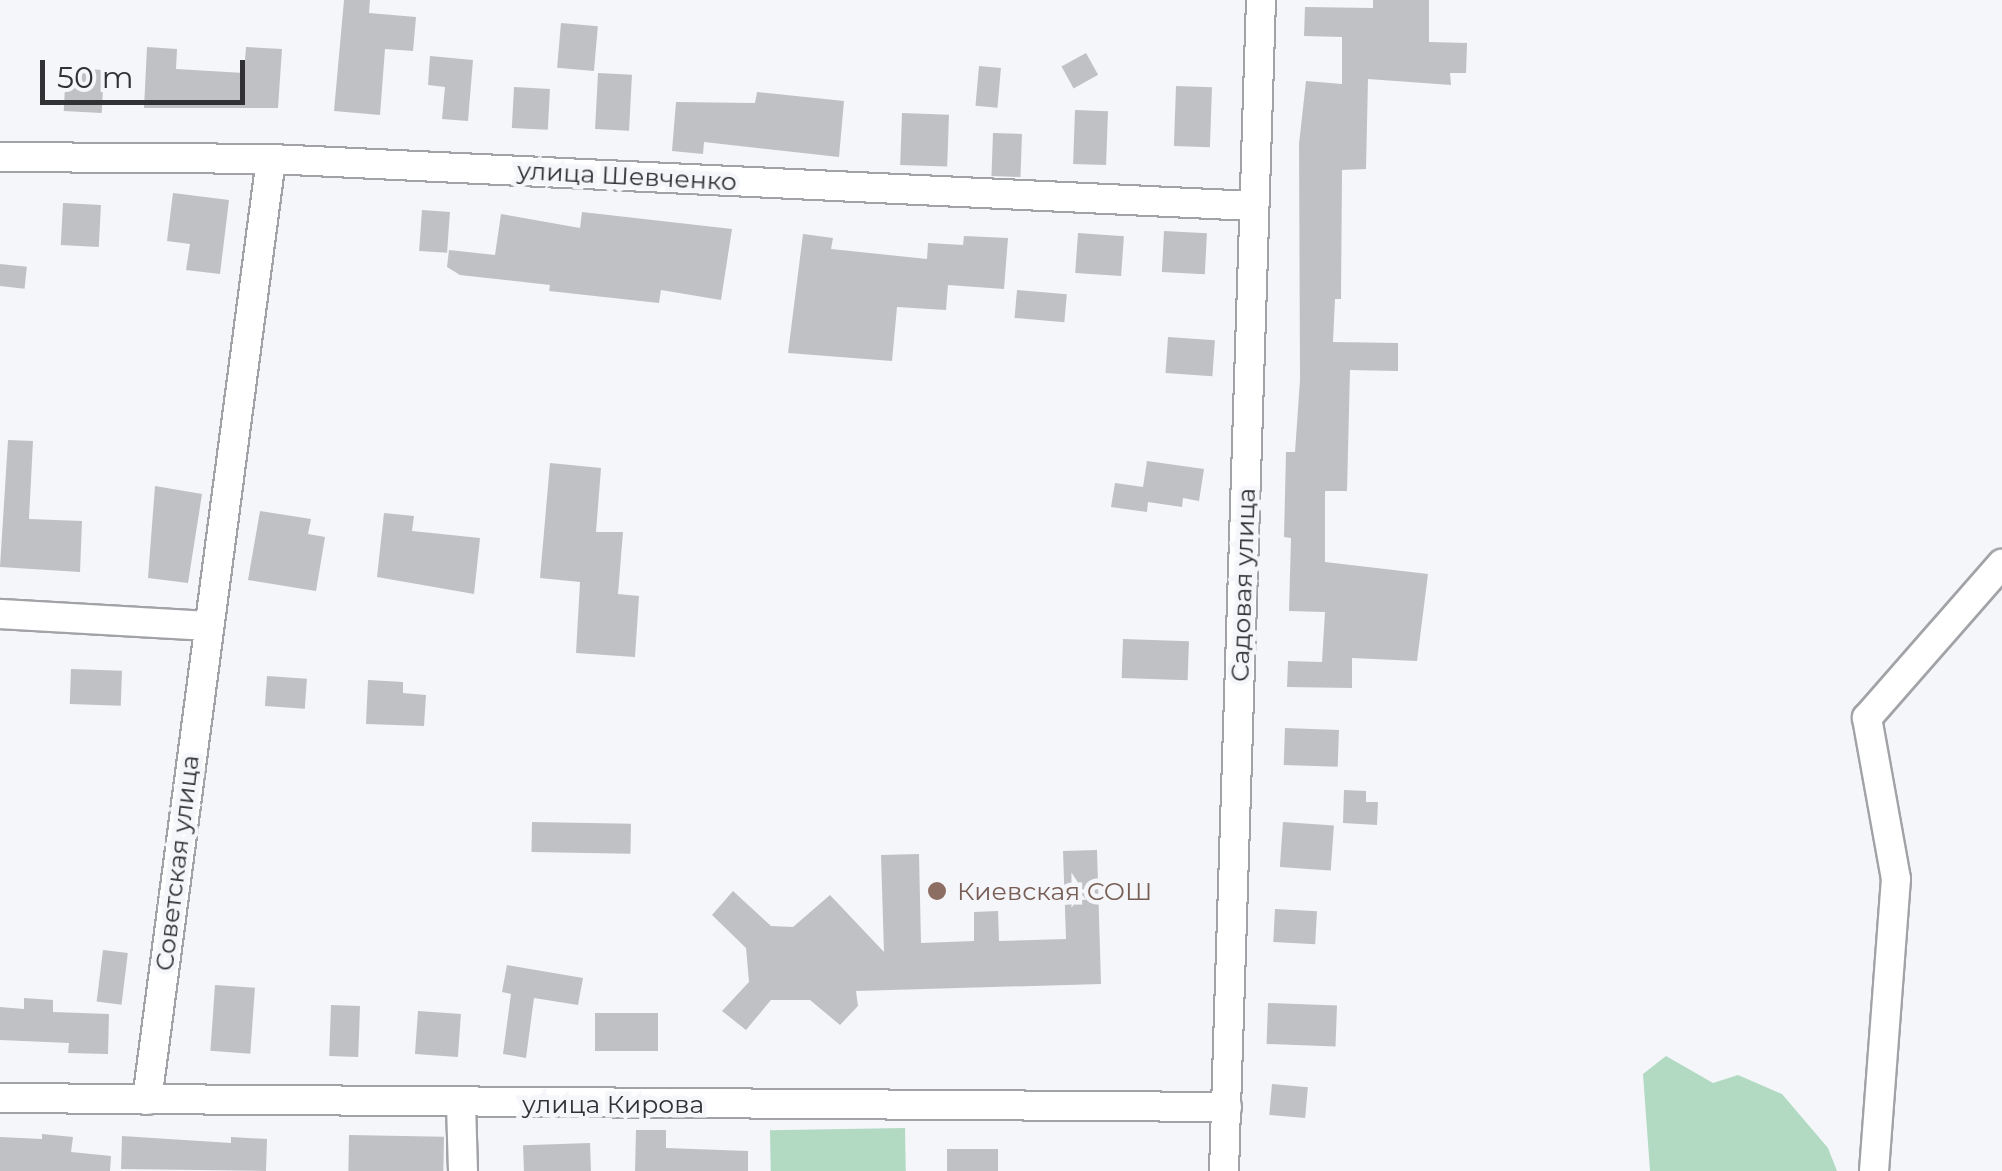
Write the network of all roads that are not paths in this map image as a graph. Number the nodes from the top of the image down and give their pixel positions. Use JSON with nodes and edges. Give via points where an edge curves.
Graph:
{"nodes":[{"id":1,"x":1261,"y":0,"type":"edge"},
{"id":2,"x":0,"y":157,"type":"edge"},
{"id":3,"x":270,"y":159,"type":"junction"},
{"id":4,"x":1254,"y":206,"type":"junction"},
{"id":5,"x":2002,"y":564,"type":"edge"},
{"id":6,"x":0,"y":614,"type":"edge"},
{"id":7,"x":208,"y":626,"type":"junction"},
{"id":8,"x":0,"y":1098,"type":"edge"},
{"id":9,"x":147,"y":1100,"type":"junction"},
{"id":10,"x":462,"y":1104,"type":"junction"},
{"id":11,"x":1227,"y":1106,"type":"junction"},
{"id":12,"x":463,"y":1171,"type":"edge"},
{"id":13,"x":1224,"y":1171,"type":"edge"},
{"id":14,"x":1874,"y":1171,"type":"edge"}],
"edges":[{"from":1,"to":4,"type":"street","name":"Садовая улица"},
{"from":2,"to":3,"type":"street","name":"улица Шевченко"},
{"from":3,"to":4,"type":"street","name":"улица Шевченко"},
{"from":3,"to":7,"type":"street","name":"Советская улица"},
{"from":4,"to":11,"type":"street","name":"Садовая улица"},
{"from":5,"to":14,"type":"street","via":[[1867,718],[1896,879]]},
{"from":6,"to":7,"type":"street"},
{"from":7,"to":9,"type":"street","name":"Советская улица"},
{"from":8,"to":9,"type":"street","name":"улица Кирова"},
{"from":9,"to":10,"type":"street","name":"улица Кирова"},
{"from":10,"to":11,"type":"street","name":"улица Кирова"},
{"from":10,"to":12,"type":"street"},
{"from":11,"to":13,"type":"street","name":"Садовая улица"}]}
